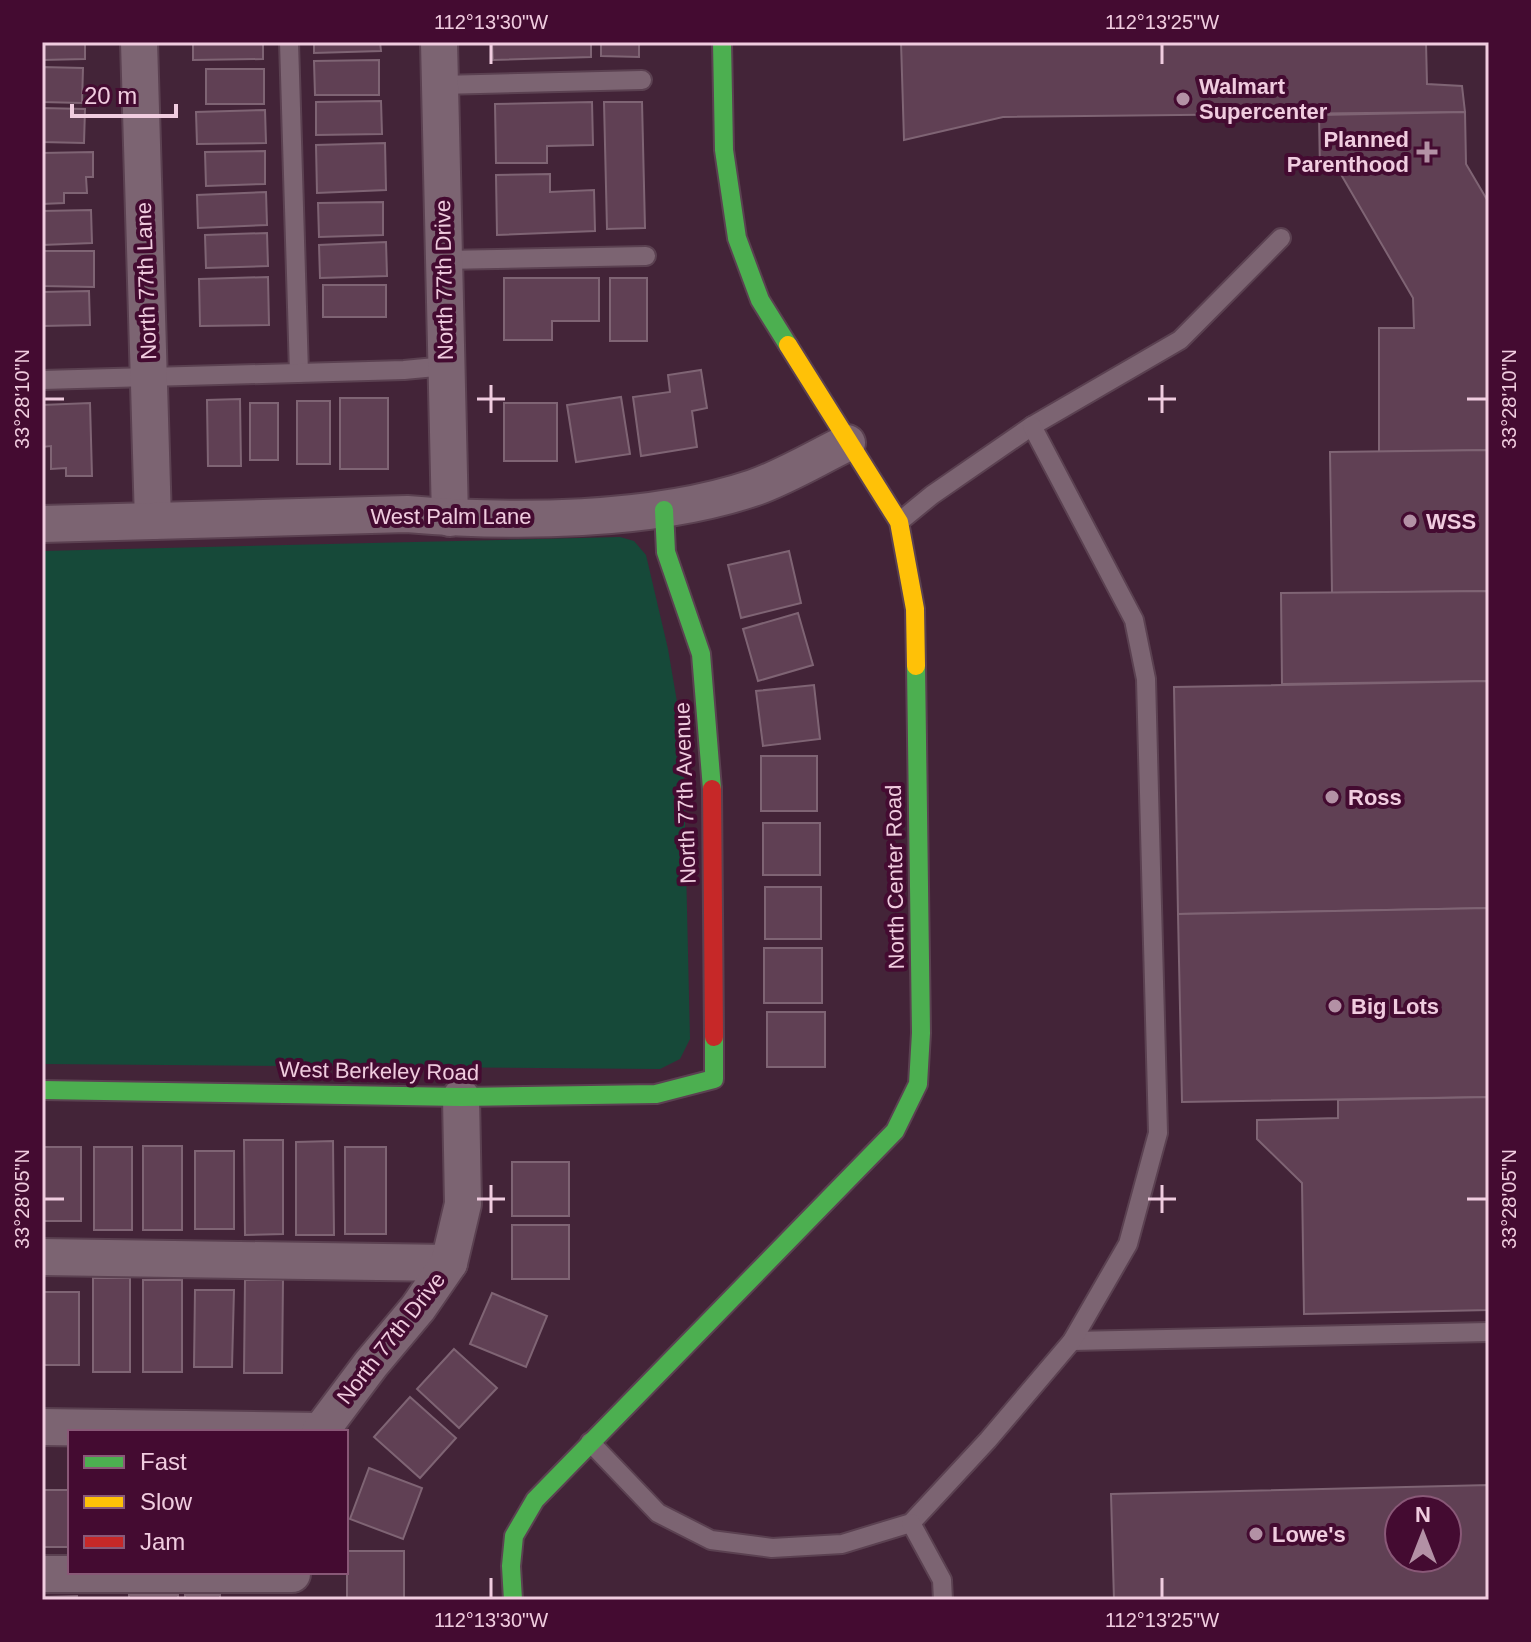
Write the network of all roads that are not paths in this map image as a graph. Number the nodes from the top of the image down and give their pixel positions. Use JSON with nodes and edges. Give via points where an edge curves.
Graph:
{"nodes":[{"id":1,"x":139,"y":42,"type":"edge"},
{"id":2,"x":289,"y":42,"type":"edge"},
{"id":3,"x":439,"y":42,"type":"edge"},
{"id":4,"x":722,"y":42,"type":"edge"},
{"id":5,"x":642,"y":80,"type":"dead end"},
{"id":6,"x":440,"y":85,"type":"junction"},
{"id":7,"x":1281,"y":238,"type":"dead end"},
{"id":8,"x":646,"y":256,"type":"dead end"},
{"id":9,"x":443,"y":260,"type":"junction"},
{"id":10,"x":446,"y":366,"type":"junction"},
{"id":11,"x":299,"y":373,"type":"junction"},
{"id":12,"x":149,"y":376,"type":"junction"},
{"id":13,"x":42,"y":380,"type":"edge"},
{"id":14,"x":1032,"y":426,"type":"junction"},
{"id":15,"x":847,"y":443,"type":"junction"},
{"id":16,"x":664,"y":510,"type":"junction"},
{"id":17,"x":450,"y":518,"type":"junction"},
{"id":18,"x":153,"y":521,"type":"junction"},
{"id":19,"x":899,"y":522,"type":"junction"},
{"id":20,"x":42,"y":524,"type":"edge"},
{"id":21,"x":714,"y":1079,"type":"joint"},
{"id":22,"x":42,"y":1090,"type":"edge"},
{"id":23,"x":461,"y":1097,"type":"junction"},
{"id":24,"x":42,"y":1257,"type":"edge"},
{"id":25,"x":449,"y":1263,"type":"junction"},
{"id":26,"x":1489,"y":1332,"type":"edge"},
{"id":27,"x":1072,"y":1341,"type":"junction"},
{"id":28,"x":42,"y":1427,"type":"edge"},
{"id":29,"x":209,"y":1430,"type":"edge"},
{"id":30,"x":322,"y":1430,"type":"edge"},
{"id":31,"x":590,"y":1442,"type":"junction"},
{"id":32,"x":911,"y":1523,"type":"junction"},
{"id":33,"x":42,"y":1574,"type":"edge"},
{"id":34,"x":291,"y":1582,"type":"edge"},
{"id":35,"x":513,"y":1600,"type":"edge"},
{"id":36,"x":943,"y":1600,"type":"edge"}],
"edges":[{"from":1,"to":12,"type":"street","name":"North 77th Lane"},
{"from":2,"to":11,"type":"lane"},
{"from":3,"to":6,"type":"street","name":"North 77th Drive"},
{"from":4,"to":15,"type":"street","name":"North Center Road","via":[[724,150],[737,238],[760,300]]},
{"from":5,"to":6,"type":"lane"},
{"from":6,"to":9,"type":"street","name":"North 77th Drive"},
{"from":7,"to":14,"type":"lane","via":[[1180,340]]},
{"from":8,"to":9,"type":"lane"},
{"from":9,"to":10,"type":"street","name":"North 77th Drive"},
{"from":10,"to":11,"type":"lane"},
{"from":10,"to":17,"type":"street","name":"North 77th Drive"},
{"from":11,"to":12,"type":"lane"},
{"from":12,"to":13,"type":"lane"},
{"from":12,"to":18,"type":"street","name":"North 77th Lane"},
{"from":14,"to":19,"type":"lane"},
{"from":14,"to":27,"type":"lane","via":[[1134,620],[1146,679],[1158,1133],[1128,1244]]},
{"from":15,"to":16,"type":"street","name":"West Palm Lane","via":[[755,488]]},
{"from":15,"to":19,"type":"street","name":"North Center Road"},
{"from":16,"to":17,"type":"street","name":"West Palm Lane"},
{"from":16,"to":21,"type":"street","name":"North 77th Avenue","via":[[666,552],[701,654],[712,780]]},
{"from":17,"to":18,"type":"street","name":"West Palm Lane","via":[[407,514]]},
{"from":18,"to":20,"type":"street","name":"West Palm Lane"},
{"from":19,"to":31,"type":"street","name":"North Center Road","via":[[915,609],[918,1084],[895,1131]]},
{"from":21,"to":23,"type":"street","name":"West Berkeley Road","via":[[656,1094]]},
{"from":22,"to":23,"type":"street","name":"West Berkeley Road"},
{"from":23,"to":25,"type":"street","name":"North 77th Drive","via":[[463,1204]]},
{"from":24,"to":25,"type":"street"},
{"from":25,"to":30,"type":"street","name":"North 77th Drive"},
{"from":26,"to":27,"type":"lane"},
{"from":27,"to":32,"type":"lane"},
{"from":28,"to":29,"type":"street"},
{"from":31,"to":32,"type":"lane","via":[[658,1513],[711,1540],[772,1548],[842,1544]]},
{"from":31,"to":35,"type":"street","name":"North Center Road","via":[[535,1500],[514,1536]]},
{"from":32,"to":36,"type":"lane","via":[[942,1580]]},
{"from":33,"to":34,"type":"street"}]}
